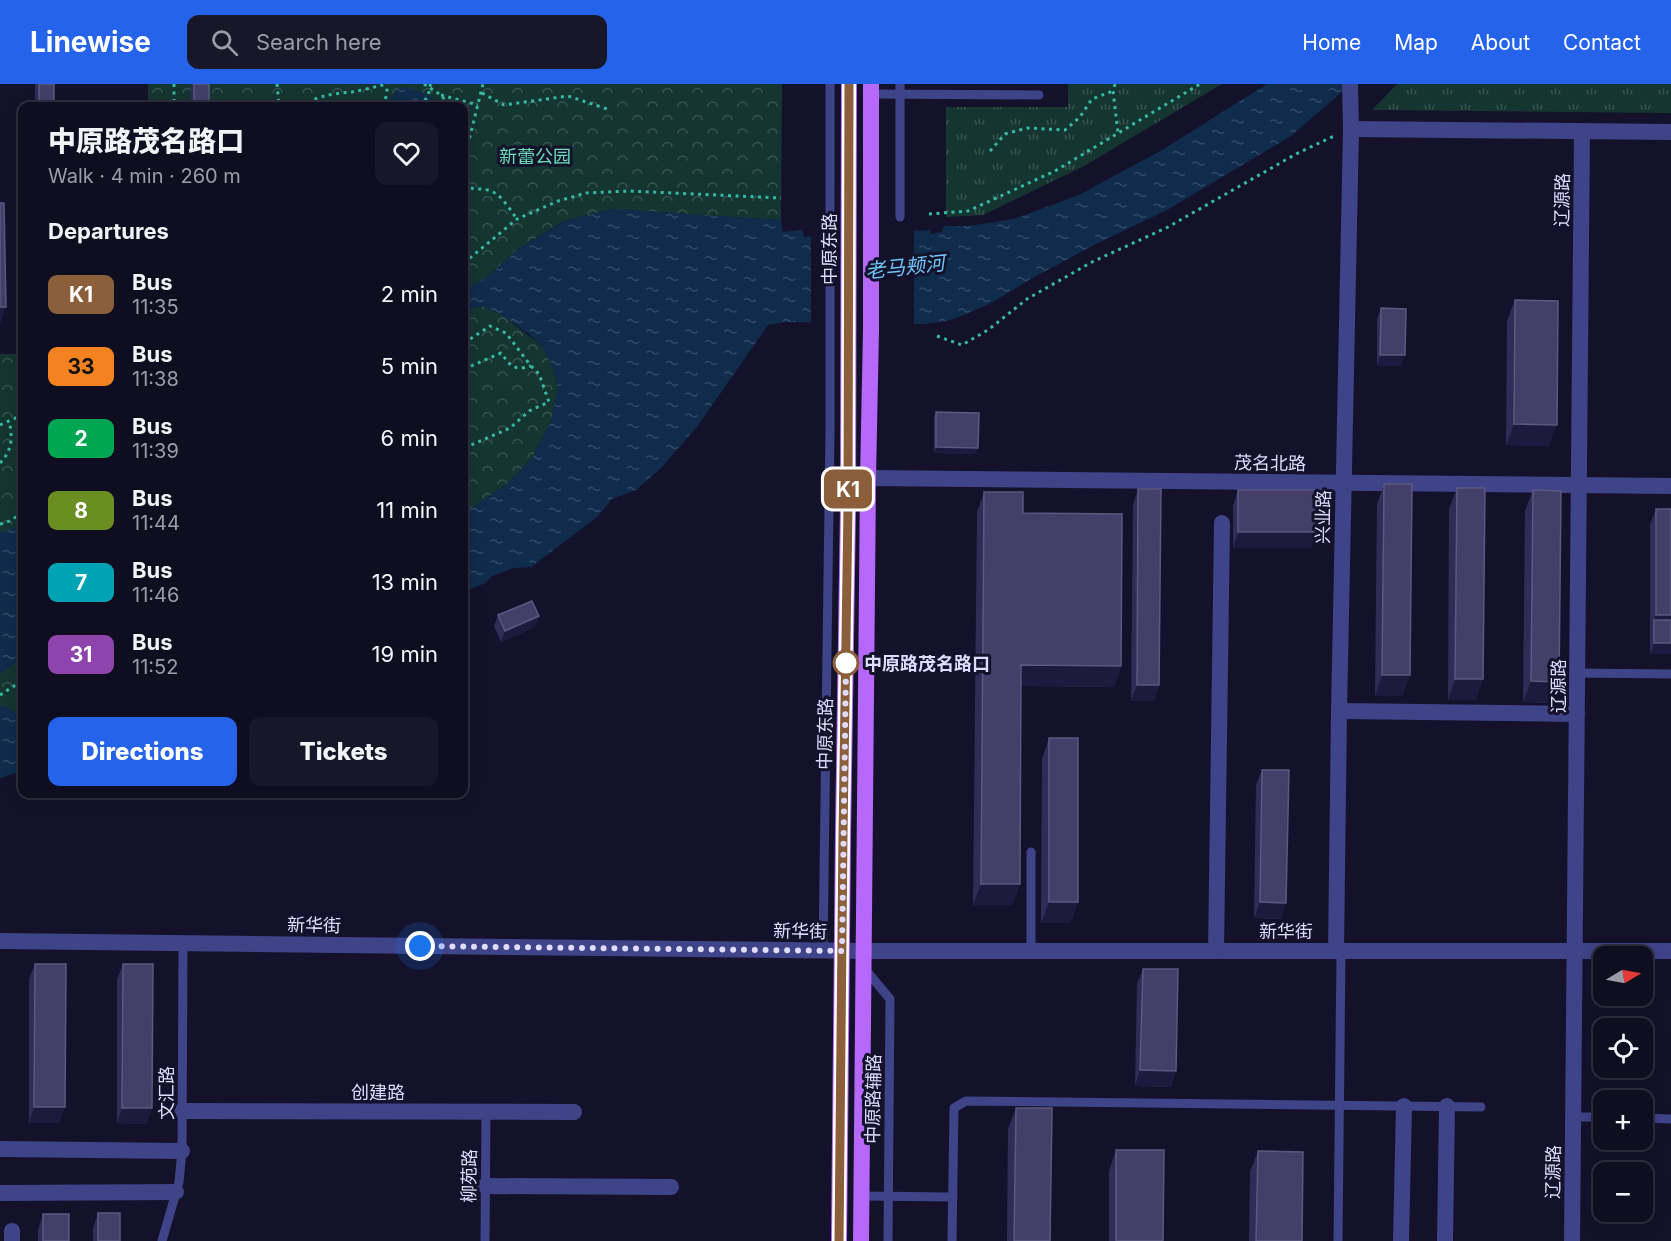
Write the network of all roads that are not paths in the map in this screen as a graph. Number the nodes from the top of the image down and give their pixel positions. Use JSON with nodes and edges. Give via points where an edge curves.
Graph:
{"nodes":[{"id":1,"x":830,"y":84,"type":"edge"},
{"id":2,"x":849,"y":84,"type":"edge"},
{"id":3,"x":900,"y":84,"type":"edge"},
{"id":4,"x":871,"y":89,"type":"edge"},
{"id":5,"x":1350,"y":92,"type":"edge"},
{"id":6,"x":900,"y":95,"type":"junction"},
{"id":7,"x":1040,"y":95,"type":"dead end"},
{"id":8,"x":1351,"y":129,"type":"junction"},
{"id":9,"x":1582,"y":132,"type":"junction"},
{"id":10,"x":1671,"y":132,"type":"edge"},
{"id":11,"x":900,"y":217,"type":"dead end"},
{"id":12,"x":868,"y":478,"type":"junction"},
{"id":13,"x":1343,"y":483,"type":"junction"},
{"id":14,"x":1579,"y":485,"type":"junction"},
{"id":15,"x":1671,"y":486,"type":"edge"},
{"id":16,"x":1222,"y":523,"type":"dead end"},
{"id":17,"x":1577,"y":673,"type":"junction"},
{"id":18,"x":1671,"y":674,"type":"edge"},
{"id":19,"x":1339,"y":711,"type":"junction"},
{"id":20,"x":1577,"y":714,"type":"junction"},
{"id":21,"x":1031,"y":852,"type":"dead end"},
{"id":22,"x":0,"y":940,"type":"edge"},
{"id":23,"x":183,"y":944,"type":"junction"},
{"id":24,"x":823,"y":951,"type":"junction"},
{"id":25,"x":842,"y":951,"type":"junction"},
{"id":26,"x":864,"y":951,"type":"junction"},
{"id":27,"x":1031,"y":951,"type":"junction"},
{"id":28,"x":1216,"y":951,"type":"junction"},
{"id":29,"x":1339,"y":951,"type":"junction"},
{"id":30,"x":1574,"y":951,"type":"junction"},
{"id":31,"x":1671,"y":951,"type":"edge"},
{"id":32,"x":864,"y":968,"type":"junction"},
{"id":33,"x":1339,"y":1106,"type":"junction"},
{"id":34,"x":1404,"y":1106,"type":"junction"},
{"id":35,"x":1447,"y":1106,"type":"junction"},
{"id":36,"x":1481,"y":1107,"type":"dead end"},
{"id":37,"x":182,"y":1111,"type":"junction"},
{"id":38,"x":486,"y":1112,"type":"junction"},
{"id":39,"x":574,"y":1112,"type":"dead end"},
{"id":40,"x":1573,"y":1117,"type":"junction"},
{"id":41,"x":1593,"y":1117,"type":"edge"},
{"id":42,"x":1653,"y":1118,"type":"edge"},
{"id":43,"x":1671,"y":1119,"type":"edge"},
{"id":44,"x":0,"y":1149,"type":"edge"},
{"id":45,"x":182,"y":1151,"type":"junction"},
{"id":46,"x":485,"y":1186,"type":"junction"},
{"id":47,"x":671,"y":1187,"type":"dead end"},
{"id":48,"x":176,"y":1192,"type":"junction"},
{"id":49,"x":0,"y":1193,"type":"edge"},
{"id":50,"x":862,"y":1196,"type":"junction"},
{"id":51,"x":888,"y":1197,"type":"junction"},
{"id":52,"x":953,"y":1197,"type":"junction"},
{"id":53,"x":162,"y":1241,"type":"edge"},
{"id":54,"x":484,"y":1241,"type":"edge"},
{"id":55,"x":839,"y":1241,"type":"edge"},
{"id":56,"x":861,"y":1241,"type":"edge"},
{"id":57,"x":888,"y":1241,"type":"edge"},
{"id":58,"x":952,"y":1241,"type":"edge"},
{"id":59,"x":1338,"y":1241,"type":"edge"},
{"id":60,"x":1401,"y":1241,"type":"edge"},
{"id":61,"x":1445,"y":1241,"type":"edge"},
{"id":62,"x":1572,"y":1241,"type":"edge"}],
"edges":[{"from":1,"to":24,"type":"lane"},
{"from":2,"to":25,"type":"main road","name":"中原东路"},
{"from":3,"to":6,"type":"lane"},
{"from":4,"to":6,"type":"lane"},
{"from":4,"to":12,"type":"main road"},
{"from":5,"to":8,"type":"street","name":"兴业路"},
{"from":6,"to":7,"type":"lane"},
{"from":6,"to":11,"type":"lane"},
{"from":8,"to":9,"type":"street"},
{"from":8,"to":13,"type":"street","name":"兴业路"},
{"from":9,"to":10,"type":"street"},
{"from":9,"to":14,"type":"street","name":"辽源路"},
{"from":12,"to":13,"type":"street","name":"茂名北路"},
{"from":12,"to":26,"type":"main road"},
{"from":13,"to":14,"type":"street","name":"茂名北路"},
{"from":13,"to":19,"type":"street","name":"兴业路"},
{"from":14,"to":15,"type":"street","name":"茂名北路"},
{"from":14,"to":17,"type":"street","name":"辽源路"},
{"from":16,"to":28,"type":"street"},
{"from":17,"to":18,"type":"lane"},
{"from":17,"to":20,"type":"street","name":"辽源路"},
{"from":19,"to":20,"type":"street"},
{"from":19,"to":29,"type":"street","name":"兴业路"},
{"from":20,"to":30,"type":"street","name":"辽源路"},
{"from":21,"to":27,"type":"lane"},
{"from":22,"to":23,"type":"street","name":"新华街"},
{"from":23,"to":24,"type":"street","name":"新华街"},
{"from":23,"to":37,"type":"lane","name":"文汇路"},
{"from":24,"to":25,"type":"street","name":"新华街"},
{"from":25,"to":26,"type":"street","name":"新华街"},
{"from":25,"to":55,"type":"main road","name":"中原东路"},
{"from":26,"to":27,"type":"street","name":"新华街"},
{"from":26,"to":32,"type":"main road"},
{"from":27,"to":28,"type":"street","name":"新华街"},
{"from":28,"to":29,"type":"street","name":"新华街"},
{"from":29,"to":30,"type":"street","name":"新华街"},
{"from":29,"to":33,"type":"lane"},
{"from":30,"to":31,"type":"street","name":"新华街"},
{"from":30,"to":40,"type":"street","name":"辽源路"},
{"from":32,"to":50,"type":"main road"},
{"from":32,"to":51,"type":"lane","name":"中原路辅路","via":[[891,999]]},
{"from":33,"to":34,"type":"lane"},
{"from":33,"to":52,"type":"lane","via":[[966,1101],[954,1108]]},
{"from":33,"to":59,"type":"lane"},
{"from":34,"to":35,"type":"lane"},
{"from":34,"to":60,"type":"street"},
{"from":35,"to":36,"type":"lane"},
{"from":35,"to":61,"type":"street"},
{"from":37,"to":38,"type":"street","name":"创建路"},
{"from":37,"to":45,"type":"lane","name":"文汇路"},
{"from":38,"to":39,"type":"street","name":"创建路"},
{"from":38,"to":46,"type":"lane","name":"柳苑路"},
{"from":40,"to":41,"type":"lane"},
{"from":40,"to":62,"type":"street","name":"辽源路"},
{"from":42,"to":43,"type":"lane"},
{"from":44,"to":45,"type":"street"},
{"from":45,"to":48,"type":"lane","name":"文汇路"},
{"from":46,"to":47,"type":"street"},
{"from":46,"to":54,"type":"lane","name":"柳苑路"},
{"from":48,"to":49,"type":"street"},
{"from":48,"to":53,"type":"lane","name":"文汇路"},
{"from":50,"to":51,"type":"lane"},
{"from":50,"to":56,"type":"main road"},
{"from":51,"to":52,"type":"lane"},
{"from":51,"to":57,"type":"lane","name":"中原路辅路"},
{"from":52,"to":58,"type":"lane"}]}
